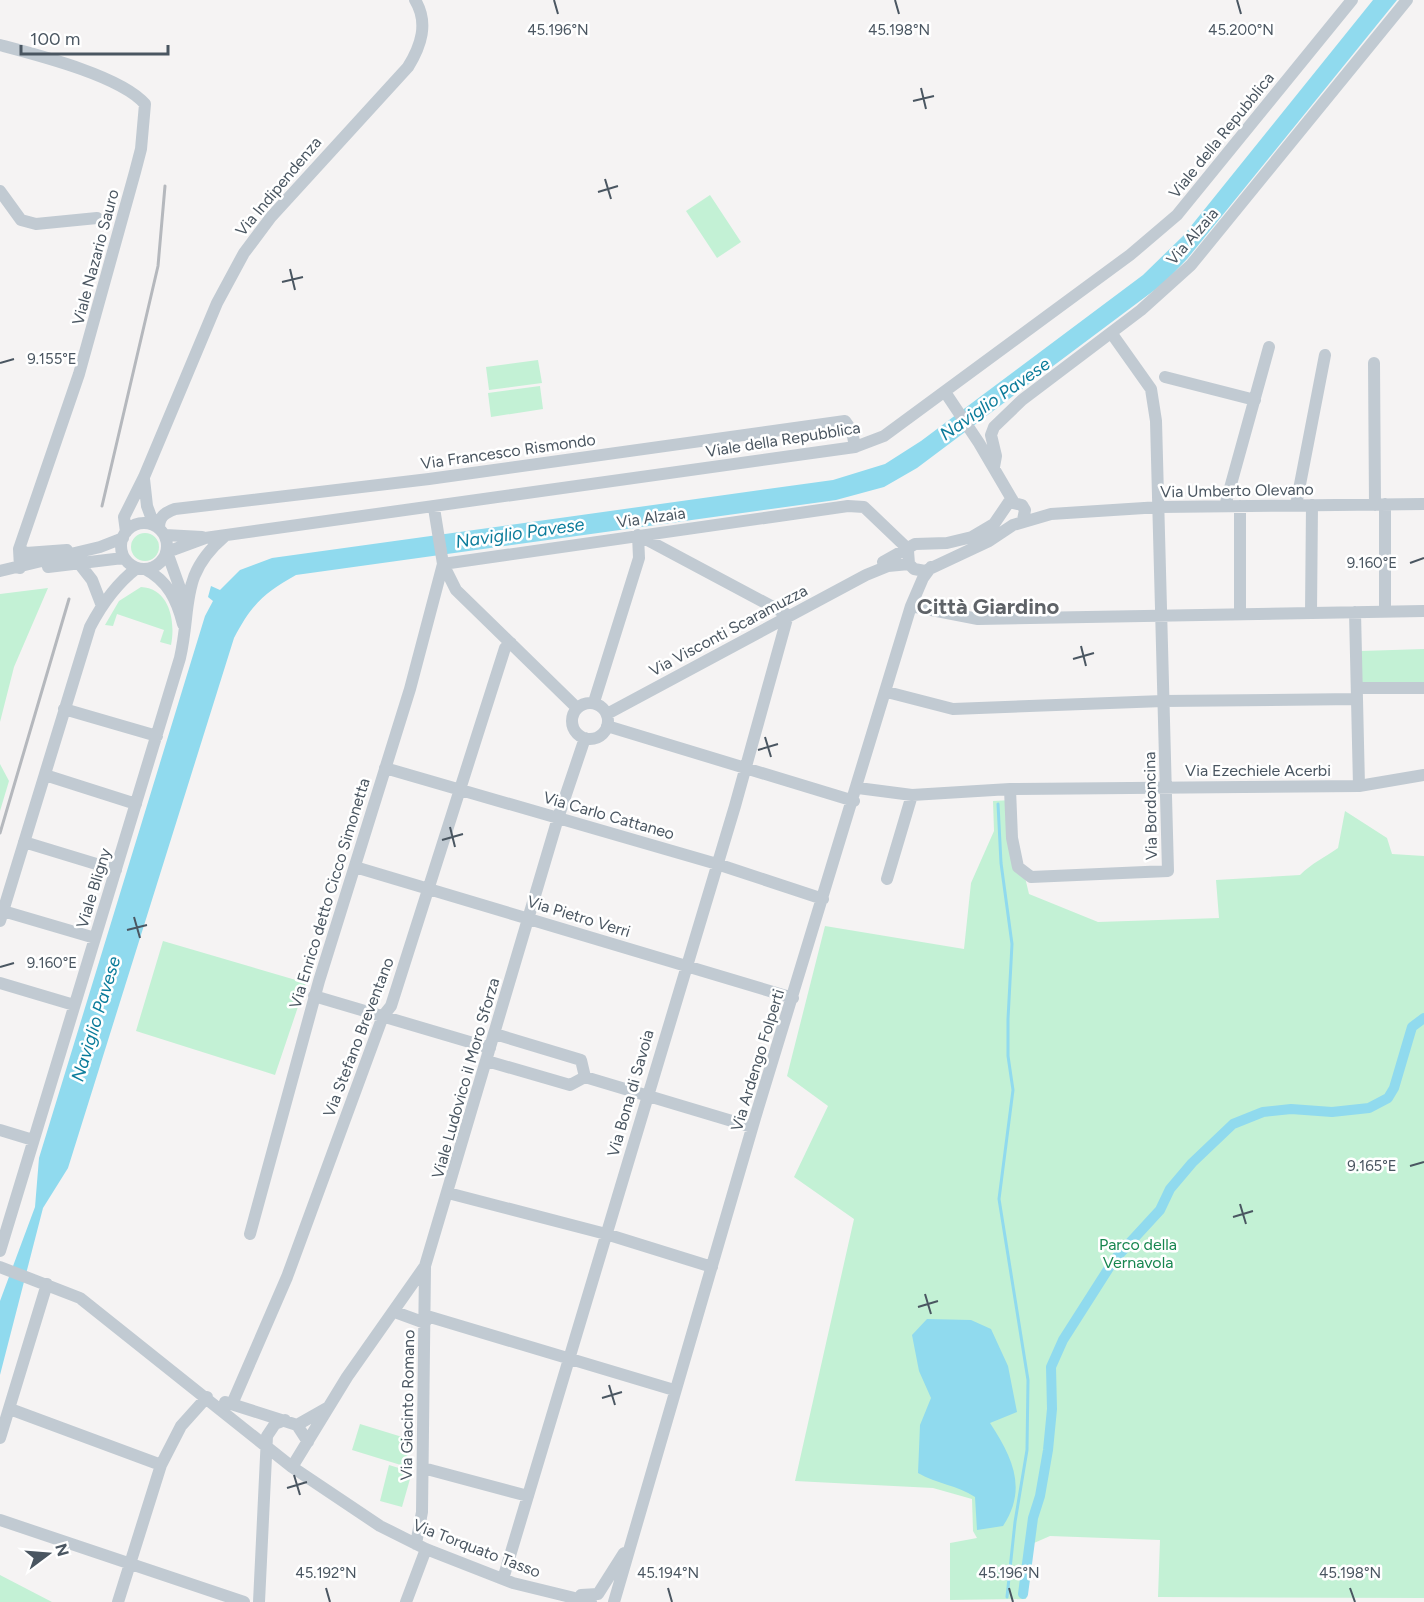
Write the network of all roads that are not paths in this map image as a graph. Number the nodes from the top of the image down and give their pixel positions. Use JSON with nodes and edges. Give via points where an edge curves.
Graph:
{"nodes":[{"id":1,"x":416,"y":0,"type":"edge"},
{"id":2,"x":1352,"y":0,"type":"edge"},
{"id":3,"x":1407,"y":0,"type":"edge"},
{"id":4,"x":0,"y":45,"type":"edge"},
{"id":5,"x":0,"y":191,"type":"edge"},
{"id":6,"x":97,"y":218,"type":"dead end"},
{"id":7,"x":1112,"y":334,"type":"junction"},
{"id":8,"x":1269,"y":347,"type":"dead end"},
{"id":9,"x":1325,"y":355,"type":"dead end"},
{"id":10,"x":1374,"y":363,"type":"dead end"},
{"id":11,"x":1165,"y":377,"type":"dead end"},
{"id":12,"x":945,"y":392,"type":"junction"},
{"id":13,"x":1255,"y":400,"type":"junction"},
{"id":14,"x":855,"y":447,"type":"junction"},
{"id":15,"x":994,"y":467,"type":"junction"},
{"id":16,"x":144,"y":477,"type":"junction"},
{"id":17,"x":1013,"y":501,"type":"junction"},
{"id":18,"x":1380,"y":504,"type":"junction"},
{"id":19,"x":1424,"y":504,"type":"edge"},
{"id":20,"x":1296,"y":505,"type":"junction"},
{"id":21,"x":1312,"y":505,"type":"junction"},
{"id":22,"x":1225,"y":506,"type":"junction"},
{"id":23,"x":1240,"y":506,"type":"junction"},
{"id":24,"x":1160,"y":507,"type":"junction"},
{"id":25,"x":434,"y":508,"type":"junction"},
{"id":26,"x":1024,"y":515,"type":"junction"},
{"id":27,"x":159,"y":529,"type":"junction"},
{"id":28,"x":124,"y":535,"type":"junction"},
{"id":29,"x":226,"y":535,"type":"junction"},
{"id":30,"x":638,"y":535,"type":"junction"},
{"id":31,"x":205,"y":538,"type":"junction"},
{"id":32,"x":19,"y":549,"type":"junction"},
{"id":33,"x":908,"y":550,"type":"junction"},
{"id":34,"x":167,"y":552,"type":"junction"},
{"id":35,"x":79,"y":557,"type":"junction"},
{"id":36,"x":123,"y":558,"type":"junction"},
{"id":37,"x":442,"y":560,"type":"junction"},
{"id":38,"x":911,"y":567,"type":"junction"},
{"id":39,"x":931,"y":567,"type":"junction"},
{"id":40,"x":20,"y":568,"type":"junction"},
{"id":41,"x":141,"y":569,"type":"junction"},
{"id":42,"x":0,"y":571,"type":"edge"},
{"id":43,"x":866,"y":575,"type":"junction"},
{"id":44,"x":917,"y":589,"type":"junction"},
{"id":45,"x":102,"y":606,"type":"junction"},
{"id":46,"x":911,"y":606,"type":"junction"},
{"id":47,"x":187,"y":609,"type":"junction"},
{"id":48,"x":1385,"y":610,"type":"junction"},
{"id":49,"x":1424,"y":611,"type":"edge"},
{"id":50,"x":1355,"y":612,"type":"junction"},
{"id":51,"x":1311,"y":613,"type":"junction"},
{"id":52,"x":1240,"y":614,"type":"junction"},
{"id":53,"x":788,"y":615,"type":"junction"},
{"id":54,"x":1161,"y":615,"type":"junction"},
{"id":55,"x":185,"y":637,"type":"junction"},
{"id":56,"x":511,"y":643,"type":"junction"},
{"id":57,"x":1424,"y":688,"type":"edge"},
{"id":58,"x":887,"y":692,"type":"junction"},
{"id":59,"x":1357,"y":694,"type":"junction"},
{"id":60,"x":1163,"y":701,"type":"junction"},
{"id":61,"x":594,"y":702,"type":"junction"},
{"id":62,"x":577,"y":708,"type":"junction"},
{"id":63,"x":64,"y":709,"type":"junction"},
{"id":64,"x":607,"y":720,"type":"junction"},
{"id":65,"x":157,"y":736,"type":"junction"},
{"id":66,"x":585,"y":738,"type":"junction"},
{"id":67,"x":385,"y":768,"type":"junction"},
{"id":68,"x":744,"y":770,"type":"junction"},
{"id":69,"x":45,"y":775,"type":"junction"},
{"id":70,"x":1424,"y":775,"type":"edge"},
{"id":71,"x":1359,"y":786,"type":"junction"},
{"id":72,"x":1167,"y":787,"type":"junction"},
{"id":73,"x":461,"y":788,"type":"junction"},
{"id":74,"x":858,"y":788,"type":"junction"},
{"id":75,"x":1010,"y":789,"type":"junction"},
{"id":76,"x":912,"y":795,"type":"junction"},
{"id":77,"x":854,"y":801,"type":"junction"},
{"id":78,"x":136,"y":804,"type":"junction"},
{"id":79,"x":558,"y":818,"type":"junction"},
{"id":80,"x":24,"y":842,"type":"junction"},
{"id":81,"x":717,"y":864,"type":"junction"},
{"id":82,"x":355,"y":867,"type":"junction"},
{"id":83,"x":116,"y":870,"type":"junction"},
{"id":84,"x":887,"y":879,"type":"dead end"},
{"id":85,"x":428,"y":888,"type":"junction"},
{"id":86,"x":824,"y":899,"type":"junction"},
{"id":87,"x":2,"y":916,"type":"edge"},
{"id":88,"x":528,"y":918,"type":"junction"},
{"id":89,"x":95,"y":938,"type":"junction"},
{"id":90,"x":685,"y":965,"type":"junction"},
{"id":91,"x":0,"y":983,"type":"edge"},
{"id":92,"x":314,"y":996,"type":"junction"},
{"id":93,"x":793,"y":998,"type":"junction"},
{"id":94,"x":74,"y":1005,"type":"junction"},
{"id":95,"x":384,"y":1016,"type":"junction"},
{"id":96,"x":495,"y":1034,"type":"junction"},
{"id":97,"x":490,"y":1048,"type":"junction"},
{"id":98,"x":487,"y":1061,"type":"junction"},
{"id":99,"x":585,"y":1077,"type":"junction"},
{"id":100,"x":647,"y":1094,"type":"junction"},
{"id":101,"x":752,"y":1127,"type":"junction"},
{"id":102,"x":0,"y":1130,"type":"edge"},
{"id":103,"x":33,"y":1140,"type":"junction"},
{"id":104,"x":448,"y":1193,"type":"junction"},
{"id":105,"x":4,"y":1220,"type":"edge"},
{"id":106,"x":250,"y":1234,"type":"dead end"},
{"id":107,"x":606,"y":1234,"type":"junction"},
{"id":108,"x":0,"y":1251,"type":"edge"},
{"id":109,"x":425,"y":1266,"type":"junction"},
{"id":110,"x":712,"y":1267,"type":"junction"},
{"id":111,"x":5,"y":1269,"type":"edge"},
{"id":112,"x":47,"y":1284,"type":"junction"},
{"id":113,"x":394,"y":1312,"type":"junction"},
{"id":114,"x":426,"y":1319,"type":"junction"},
{"id":115,"x":569,"y":1358,"type":"junction"},
{"id":116,"x":674,"y":1390,"type":"junction"},
{"id":117,"x":207,"y":1397,"type":"junction"},
{"id":118,"x":232,"y":1404,"type":"junction"},
{"id":119,"x":331,"y":1406,"type":"junction"},
{"id":120,"x":10,"y":1409,"type":"junction"},
{"id":121,"x":291,"y":1422,"type":"junction"},
{"id":122,"x":0,"y":1438,"type":"edge"},
{"id":123,"x":308,"y":1442,"type":"junction"},
{"id":124,"x":266,"y":1446,"type":"junction"},
{"id":125,"x":161,"y":1465,"type":"junction"},
{"id":126,"x":292,"y":1467,"type":"junction"},
{"id":127,"x":423,"y":1468,"type":"junction"},
{"id":128,"x":528,"y":1496,"type":"junction"},
{"id":129,"x":0,"y":1520,"type":"edge"},
{"id":130,"x":631,"y":1541,"type":"junction"},
{"id":131,"x":421,"y":1547,"type":"junction"},
{"id":132,"x":131,"y":1562,"type":"junction"},
{"id":133,"x":503,"y":1579,"type":"junction"},
{"id":134,"x":558,"y":1595,"type":"junction"},
{"id":135,"x":118,"y":1602,"type":"edge"},
{"id":136,"x":244,"y":1602,"type":"edge"},
{"id":137,"x":259,"y":1602,"type":"edge"},
{"id":138,"x":406,"y":1602,"type":"edge"},
{"id":139,"x":571,"y":1602,"type":"edge"},
{"id":140,"x":591,"y":1602,"type":"edge"},
{"id":141,"x":614,"y":1602,"type":"edge"}],
"edges":[{"from":1,"to":16,"type":"street","name":"Via Indipendenza","via":[[424,24],[408,67],[271,216],[244,253],[217,303]]},
{"from":2,"to":12,"type":"street","name":"Viale della Repubblica","via":[[1177,215],[1130,255]]},
{"from":3,"to":7,"type":"street","name":"Via Alzaia","via":[[1209,245],[1168,288]]},
{"from":4,"to":32,"type":"street","name":"Viale Nazario Sauro","via":[[113,82],[135,92],[145,104],[141,149],[96,315]]},
{"from":5,"to":6,"type":"street","via":[[21,220],[36,224]]},
{"from":7,"to":15,"type":"street","name":"Via Alzaia","via":[[1022,400],[994,427]]},
{"from":7,"to":24,"type":"street","name":"Via Bordoncina","via":[[1151,389]]},
{"from":8,"to":13,"type":"street"},
{"from":9,"to":20,"type":"street"},
{"from":10,"to":18,"type":"street"},
{"from":11,"to":13,"type":"street"},
{"from":12,"to":14,"type":"street","name":"Viale della Repubblica","via":[[884,436]]},
{"from":12,"to":15,"type":"street"},
{"from":13,"to":22,"type":"street"},
{"from":14,"to":25,"type":"street","name":"Viale della Repubblica"},
{"from":14,"to":27,"type":"street","name":"Via Francesco Rismondo","via":[[852,431],[845,422],[175,510],[164,514]]},
{"from":15,"to":17,"type":"street"},
{"from":16,"to":27,"type":"street","name":"Via Indipendenza","via":[[147,506]]},
{"from":16,"to":28,"type":"street","name":"Via Indipendenza","via":[[124,518]]},
{"from":17,"to":26,"type":"street","via":[[1018,502]]},
{"from":17,"to":33,"type":"street","name":"Via Visconti Scaramuzza","via":[[1005,505],[994,524],[972,537],[947,543],[921,543]]},
{"from":18,"to":19,"type":"street","name":"Via Umberto Olevano"},
{"from":18,"to":21,"type":"street","name":"Via Umberto Olevano"},
{"from":18,"to":48,"type":"street"},
{"from":20,"to":21,"type":"street","name":"Via Umberto Olevano"},
{"from":20,"to":23,"type":"street","name":"Via Umberto Olevano"},
{"from":21,"to":51,"type":"street"},
{"from":22,"to":23,"type":"street","name":"Via Umberto Olevano"},
{"from":22,"to":24,"type":"street","name":"Via Umberto Olevano"},
{"from":23,"to":52,"type":"street"},
{"from":24,"to":26,"type":"street","name":"Via Umberto Olevano"},
{"from":24,"to":54,"type":"street","name":"Via Bordoncina"},
{"from":25,"to":29,"type":"street","name":"Viale della Repubblica"},
{"from":25,"to":37,"type":"street"},
{"from":26,"to":39,"type":"street","name":"Via Umberto Olevano","via":[[989,541]]},
{"from":27,"to":28,"type":"street","via":[[139,523]]},
{"from":27,"to":31,"type":"street"},
{"from":27,"to":34,"type":"street"},
{"from":28,"to":35,"type":"street"},
{"from":28,"to":36,"type":"street"},
{"from":29,"to":31,"type":"street","name":"Viale della Repubblica"},
{"from":29,"to":47,"type":"street","name":"Viale Bligny","via":[[209,549],[193,574]]},
{"from":30,"to":33,"type":"street","name":"Via Alzaia","via":[[848,506],[864,507]]},
{"from":30,"to":37,"type":"street","name":"Via Alzaia"},
{"from":30,"to":53,"type":"street"},
{"from":30,"to":61,"type":"street","via":[[639,558]]},
{"from":31,"to":34,"type":"street"},
{"from":32,"to":35,"type":"street","via":[[26,553],[64,549]]},
{"from":32,"to":40,"type":"street","name":"Viale Nazario Sauro"},
{"from":33,"to":38,"type":"street","name":"Via Ardengo Folperti"},
{"from":33,"to":43,"type":"street","name":"Via Visconti Scaramuzza"},
{"from":34,"to":41,"type":"street","via":[[159,564]]},
{"from":34,"to":47,"type":"street","name":"Viale Bligny"},
{"from":35,"to":36,"type":"street"},
{"from":35,"to":40,"type":"street","via":[[30,570]]},
{"from":35,"to":45,"type":"street"},
{"from":36,"to":41,"type":"street"},
{"from":37,"to":56,"type":"street","via":[[456,590]]},
{"from":37,"to":67,"type":"street","name":"Via Enrico detto Cicco Simonetta","via":[[436,599]]},
{"from":38,"to":39,"type":"street","name":"Via Visconti Scaramuzza","via":[[925,571]]},
{"from":38,"to":43,"type":"street","name":"Via Visconti Scaramuzza","via":[[888,566]]},
{"from":38,"to":44,"type":"street","name":"Via Ardengo Folperti"},
{"from":39,"to":44,"type":"street","name":"Via Ardengo Folperti"},
{"from":40,"to":42,"type":"street"},
{"from":41,"to":45,"type":"street","via":[[124,578]]},
{"from":41,"to":55,"type":"street","via":[[168,586]]},
{"from":43,"to":53,"type":"street","name":"Via Visconti Scaramuzza"},
{"from":44,"to":46,"type":"street","name":"Via Ardengo Folperti"},
{"from":45,"to":63,"type":"street","via":[[90,627]]},
{"from":46,"to":54,"type":"street","via":[[978,619]]},
{"from":46,"to":58,"type":"street","name":"Via Ardengo Folperti"},
{"from":47,"to":55,"type":"street","name":"Viale Bligny"},
{"from":48,"to":49,"type":"street"},
{"from":48,"to":50,"type":"street"},
{"from":50,"to":51,"type":"street"},
{"from":50,"to":59,"type":"street"},
{"from":51,"to":52,"type":"street"},
{"from":52,"to":54,"type":"street"},
{"from":53,"to":64,"type":"street","name":"Via Visconti Scaramuzza"},
{"from":53,"to":68,"type":"street","name":"Via Bona di Savoia"},
{"from":54,"to":60,"type":"street","name":"Via Bordoncina"},
{"from":55,"to":65,"type":"street","name":"Viale Bligny"},
{"from":56,"to":62,"type":"street"},
{"from":56,"to":73,"type":"street","name":"Via Stefano Breventano","via":[[505,648]]},
{"from":57,"to":59,"type":"street"},
{"from":58,"to":60,"type":"street","via":[[953,709]]},
{"from":58,"to":74,"type":"street","name":"Via Ardengo Folperti"},
{"from":59,"to":60,"type":"street"},
{"from":59,"to":71,"type":"street"},
{"from":60,"to":72,"type":"street","name":"Via Bordoncina"},
{"from":61,"to":62,"type":"street"},
{"from":61,"to":64,"type":"street"},
{"from":62,"to":66,"type":"street","via":[[572,723]]},
{"from":63,"to":65,"type":"street"},
{"from":63,"to":69,"type":"street"},
{"from":64,"to":66,"type":"street","via":[[597,738]]},
{"from":64,"to":68,"type":"street"},
{"from":65,"to":78,"type":"street","name":"Viale Bligny"},
{"from":66,"to":79,"type":"street","name":"Viale Ludovico il Moro Sforza"},
{"from":67,"to":73,"type":"street","name":"Via Carlo Cattaneo"},
{"from":67,"to":82,"type":"street","name":"Via Enrico detto Cicco Simonetta"},
{"from":68,"to":77,"type":"street"},
{"from":68,"to":81,"type":"street","name":"Via Bona di Savoia"},
{"from":69,"to":78,"type":"street"},
{"from":69,"to":80,"type":"street"},
{"from":70,"to":71,"type":"street","name":"Via Ezechiele Acerbi"},
{"from":71,"to":72,"type":"street","name":"Via Ezechiele Acerbi"},
{"from":72,"to":75,"type":"street","name":"Via Ezechiele Acerbi"},
{"from":72,"to":75,"type":"street","name":"Via Bordoncina","via":[[1168,872],[1030,877],[1018,867],[1012,838]]},
{"from":73,"to":79,"type":"street","name":"Via Carlo Cattaneo"},
{"from":73,"to":85,"type":"street","name":"Via Stefano Breventano"},
{"from":74,"to":76,"type":"street","name":"Via Ezechiele Acerbi"},
{"from":74,"to":77,"type":"street","name":"Via Ardengo Folperti"},
{"from":75,"to":76,"type":"street","name":"Via Ezechiele Acerbi"},
{"from":76,"to":84,"type":"street"},
{"from":77,"to":86,"type":"street","name":"Via Ardengo Folperti"},
{"from":78,"to":83,"type":"street","name":"Viale Bligny"},
{"from":79,"to":81,"type":"street","name":"Via Carlo Cattaneo"},
{"from":79,"to":88,"type":"street","name":"Viale Ludovico il Moro Sforza"},
{"from":80,"to":83,"type":"street"},
{"from":80,"to":87,"type":"street"},
{"from":81,"to":86,"type":"street","name":"Via Carlo Cattaneo"},
{"from":81,"to":90,"type":"street","name":"Via Bona di Savoia"},
{"from":82,"to":85,"type":"street","name":"Via Pietro Verri"},
{"from":82,"to":92,"type":"street","name":"Via Enrico detto Cicco Simonetta"},
{"from":83,"to":89,"type":"street","name":"Viale Bligny"},
{"from":85,"to":88,"type":"street","name":"Via Pietro Verri"},
{"from":85,"to":95,"type":"street","name":"Via Stefano Breventano","via":[[391,1006]]},
{"from":86,"to":93,"type":"street","name":"Via Ardengo Folperti"},
{"from":87,"to":89,"type":"street"},
{"from":88,"to":90,"type":"street","name":"Via Pietro Verri"},
{"from":88,"to":96,"type":"street","name":"Viale Ludovico il Moro Sforza"},
{"from":89,"to":94,"type":"street","name":"Viale Bligny"},
{"from":90,"to":93,"type":"street","name":"Via Pietro Verri"},
{"from":90,"to":100,"type":"street","name":"Via Bona di Savoia"},
{"from":91,"to":94,"type":"street"},
{"from":92,"to":95,"type":"street"},
{"from":92,"to":106,"type":"street","name":"Via Enrico detto Cicco Simonetta"},
{"from":93,"to":101,"type":"street","name":"Via Ardengo Folperti"},
{"from":94,"to":103,"type":"street","name":"Viale Bligny"},
{"from":95,"to":97,"type":"street"},
{"from":95,"to":118,"type":"street","name":"Via Stefano Breventano","via":[[287,1277]]},
{"from":96,"to":97,"type":"street","name":"Viale Ludovico il Moro Sforza"},
{"from":96,"to":99,"type":"street","via":[[581,1060]]},
{"from":97,"to":98,"type":"street","name":"Viale Ludovico il Moro Sforza"},
{"from":98,"to":99,"type":"street","via":[[570,1085]]},
{"from":98,"to":104,"type":"street","name":"Viale Ludovico il Moro Sforza"},
{"from":99,"to":100,"type":"street"},
{"from":100,"to":101,"type":"street"},
{"from":100,"to":107,"type":"street","name":"Via Bona di Savoia"},
{"from":101,"to":110,"type":"street","name":"Via Ardengo Folperti"},
{"from":102,"to":103,"type":"street"},
{"from":103,"to":105,"type":"street","name":"Viale Bligny"},
{"from":104,"to":107,"type":"street"},
{"from":104,"to":109,"type":"street","name":"Viale Ludovico il Moro Sforza"},
{"from":105,"to":108,"type":"street","name":"Viale Bligny"},
{"from":107,"to":110,"type":"street"},
{"from":107,"to":115,"type":"street","name":"Via Bona di Savoia"},
{"from":109,"to":113,"type":"street","name":"Viale Ludovico il Moro Sforza"},
{"from":109,"to":114,"type":"street","name":"Via Giacinto Romano"},
{"from":110,"to":116,"type":"street","name":"Via Ardengo Folperti"},
{"from":111,"to":112,"type":"street","name":"Via Torquato Tasso"},
{"from":112,"to":117,"type":"street","name":"Via Torquato Tasso","via":[[80,1298]]},
{"from":112,"to":120,"type":"street"},
{"from":113,"to":114,"type":"street"},
{"from":113,"to":119,"type":"street","name":"Viale Ludovico il Moro Sforza"},
{"from":114,"to":115,"type":"street"},
{"from":114,"to":127,"type":"street","name":"Via Giacinto Romano"},
{"from":115,"to":116,"type":"street"},
{"from":115,"to":128,"type":"street","name":"Via Bona di Savoia"},
{"from":116,"to":130,"type":"street","name":"Via Ardengo Folperti"},
{"from":117,"to":118,"type":"street","name":"Via Torquato Tasso"},
{"from":117,"to":124,"type":"street","name":"Via Torquato Tasso"},
{"from":117,"to":125,"type":"street","via":[[181,1426]]},
{"from":118,"to":121,"type":"street","name":"Via Torquato Tasso"},
{"from":119,"to":121,"type":"street"},
{"from":119,"to":123,"type":"street","name":"Viale Ludovico il Moro Sforza"},
{"from":120,"to":122,"type":"street"},
{"from":120,"to":125,"type":"street"},
{"from":121,"to":123,"type":"street"},
{"from":121,"to":124,"type":"street","via":[[271,1428]]},
{"from":123,"to":126,"type":"street","name":"Viale Ludovico il Moro Sforza"},
{"from":124,"to":126,"type":"street","name":"Via Torquato Tasso"},
{"from":124,"to":137,"type":"street"},
{"from":125,"to":132,"type":"street"},
{"from":126,"to":131,"type":"street","name":"Via Torquato Tasso","via":[[380,1526]]},
{"from":127,"to":128,"type":"street"},
{"from":127,"to":131,"type":"street","name":"Via Giacinto Romano"},
{"from":128,"to":133,"type":"street","name":"Via Bona di Savoia"},
{"from":129,"to":132,"type":"street"},
{"from":130,"to":134,"type":"street","name":"Via Ardengo Folperti","via":[[598,1594]]},
{"from":130,"to":141,"type":"street","name":"Via Ardengo Folperti"},
{"from":131,"to":133,"type":"street","name":"Via Torquato Tasso"},
{"from":131,"to":138,"type":"street","name":"Via Giacinto Romano"},
{"from":132,"to":135,"type":"street"},
{"from":132,"to":136,"type":"street"},
{"from":133,"to":134,"type":"street","name":"Via Torquato Tasso"},
{"from":134,"to":139,"type":"street","name":"Via Torquato Tasso"},
{"from":134,"to":140,"type":"street","name":"Via Torquato Tasso"}]}
